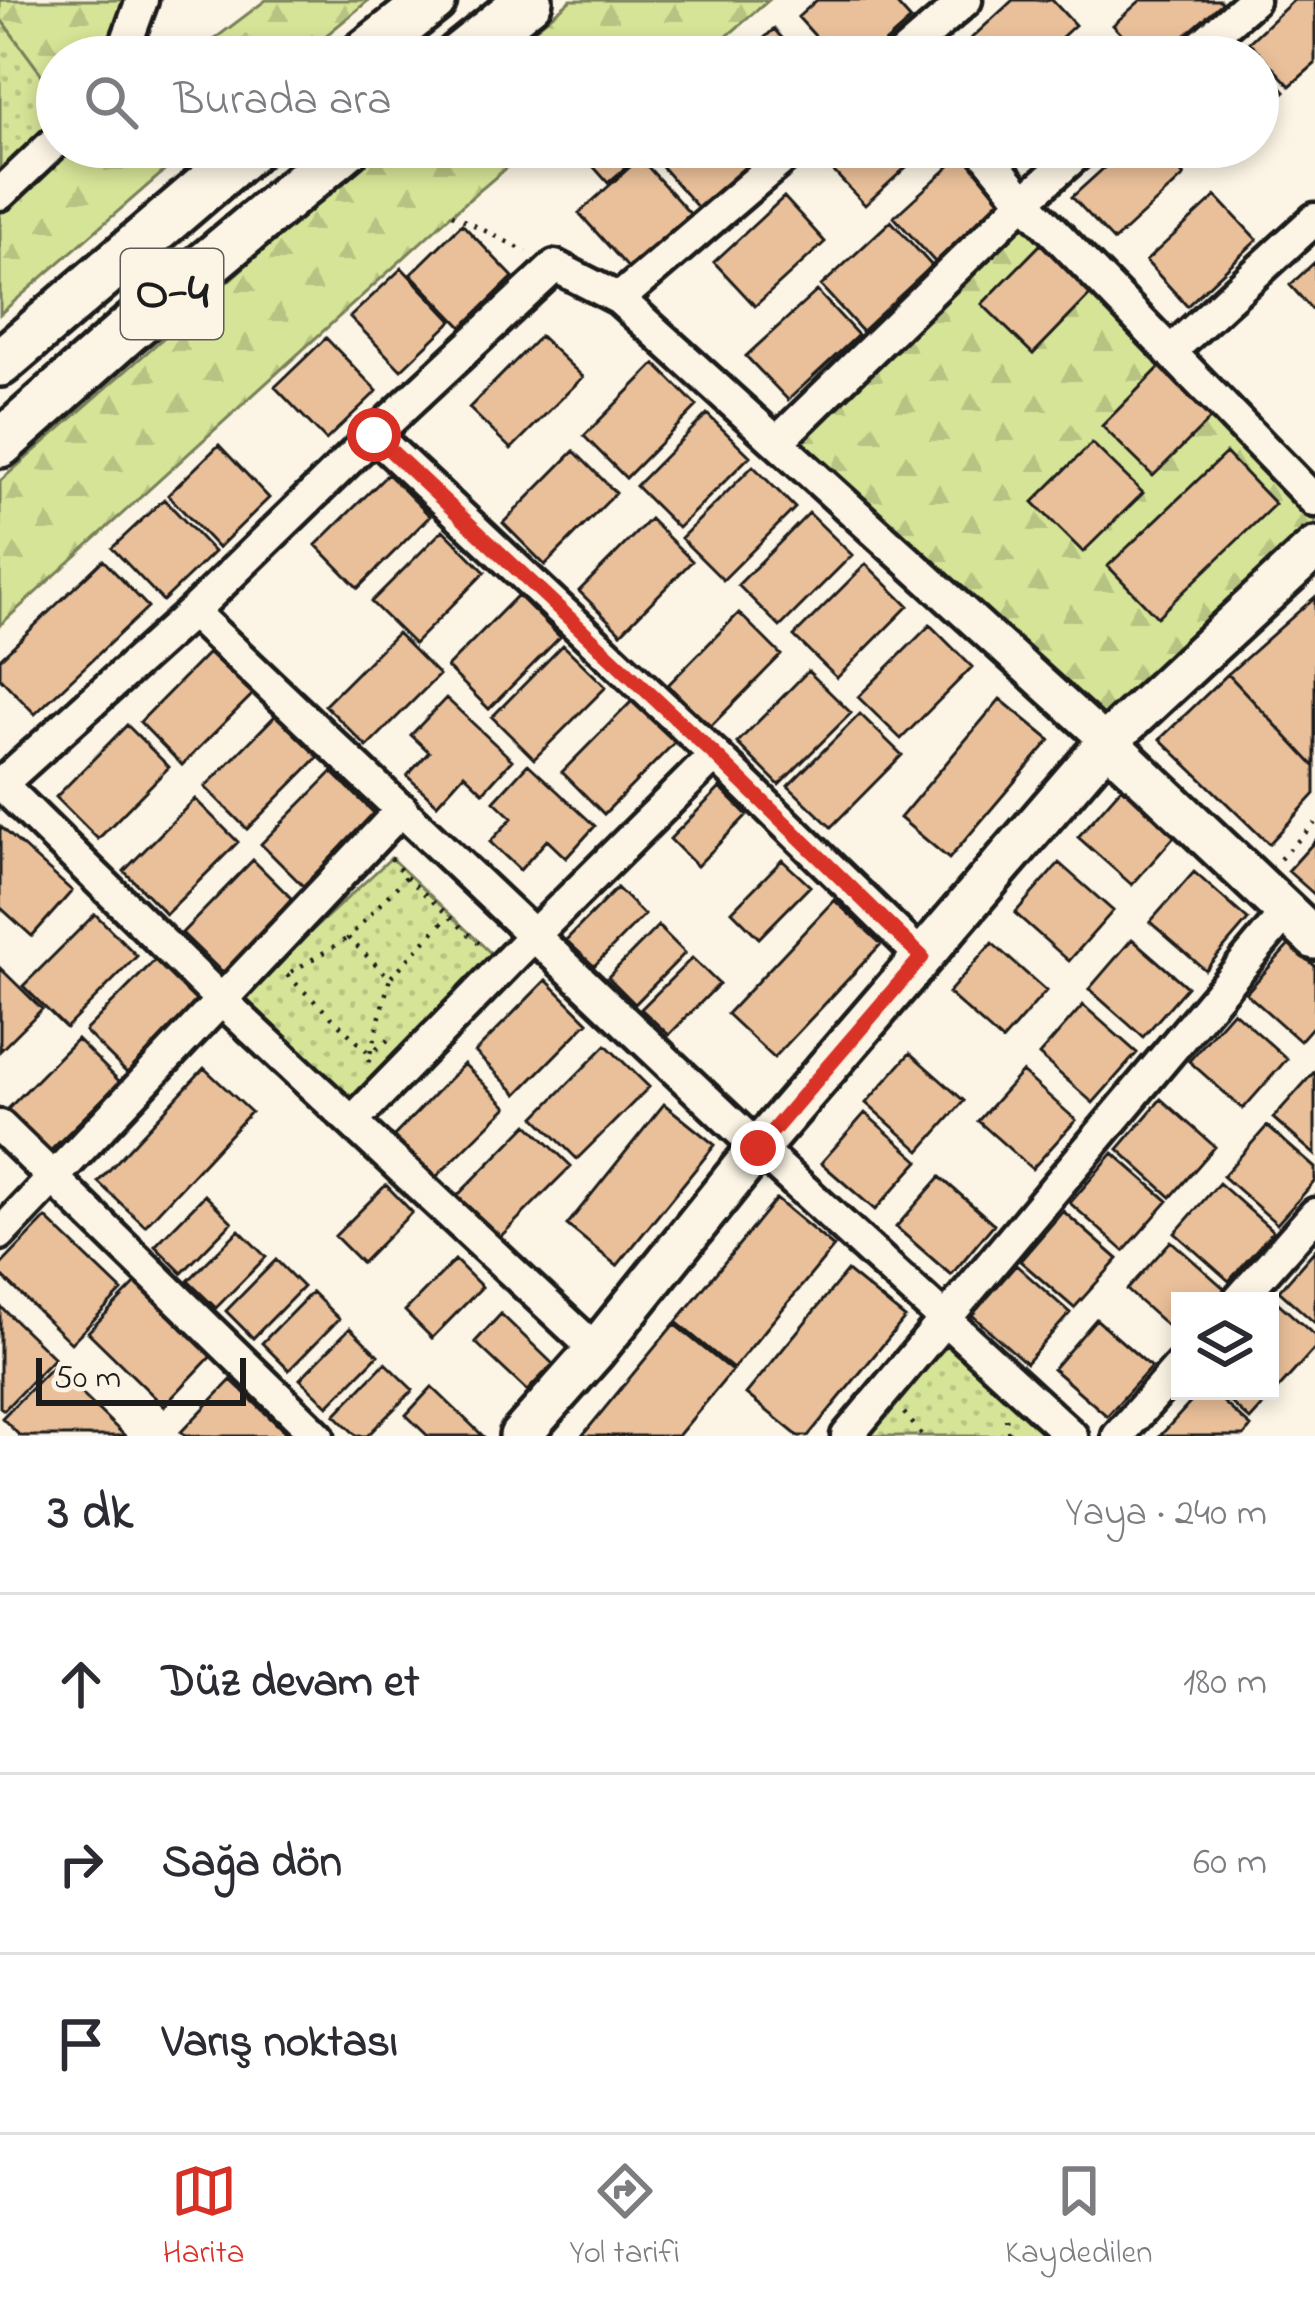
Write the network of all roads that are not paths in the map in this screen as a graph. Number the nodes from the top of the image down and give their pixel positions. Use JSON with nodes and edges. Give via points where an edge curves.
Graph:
{"nodes":[{"id":1,"x":142,"y":0,"type":"edge"},
{"id":2,"x":434,"y":0,"type":"edge"},
{"id":3,"x":529,"y":0,"type":"edge"},
{"id":4,"x":966,"y":0,"type":"edge"},
{"id":5,"x":1253,"y":0,"type":"edge"},
{"id":6,"x":129,"y":36,"type":"edge"},
{"id":7,"x":389,"y":36,"type":"edge"},
{"id":8,"x":484,"y":36,"type":"edge"},
{"id":9,"x":926,"y":36,"type":"edge"},
{"id":10,"x":1212,"y":36,"type":"edge"},
{"id":11,"x":36,"y":160,"type":"edge"},
{"id":12,"x":228,"y":168,"type":"edge"},
{"id":13,"x":322,"y":168,"type":"edge"},
{"id":14,"x":772,"y":168,"type":"edge"},
{"id":15,"x":997,"y":168,"type":"edge"},
{"id":16,"x":1061,"y":168,"type":"edge"},
{"id":17,"x":0,"y":194,"type":"edge"},
{"id":18,"x":1024,"y":201,"type":"junction"},
{"id":19,"x":1315,"y":219,"type":"edge"},
{"id":20,"x":619,"y":299,"type":"junction"},
{"id":21,"x":1170,"y":352,"type":"junction"},
{"id":22,"x":0,"y":363,"type":"edge"},
{"id":23,"x":374,"y":435,"type":"junction"},
{"id":24,"x":778,"y":441,"type":"junction"},
{"id":25,"x":0,"y":444,"type":"edge"},
{"id":26,"x":1315,"y":501,"type":"edge"},
{"id":27,"x":1315,"y":548,"type":"edge"},
{"id":28,"x":192,"y":613,"type":"junction"},
{"id":29,"x":1107,"y":742,"type":"junction"},
{"id":30,"x":715,"y":755,"type":"junction"},
{"id":31,"x":1,"y":784,"type":"edge"},
{"id":32,"x":402,"y":809,"type":"junction"},
{"id":33,"x":1300,"y":926,"type":"edge"},
{"id":34,"x":534,"y":935,"type":"junction"},
{"id":35,"x":922,"y":957,"type":"junction"},
{"id":36,"x":221,"y":1000,"type":"junction"},
{"id":37,"x":352,"y":1122,"type":"junction"},
{"id":38,"x":0,"y":1126,"type":"edge"},
{"id":39,"x":758,"y":1148,"type":"junction"},
{"id":40,"x":54,"y":1178,"type":"junction"},
{"id":41,"x":1315,"y":1214,"type":"edge"},
{"id":42,"x":0,"y":1234,"type":"edge"},
{"id":43,"x":1246,"y":1292,"type":"edge"},
{"id":44,"x":946,"y":1318,"type":"junction"},
{"id":45,"x":596,"y":1350,"type":"junction"},
{"id":46,"x":1171,"y":1376,"type":"edge"},
{"id":47,"x":318,"y":1436,"type":"edge"},
{"id":48,"x":520,"y":1436,"type":"edge"},
{"id":49,"x":847,"y":1436,"type":"edge"},
{"id":50,"x":1072,"y":1436,"type":"edge"},
{"id":51,"x":1118,"y":1436,"type":"edge"}],
"edges":[{"from":1,"to":6,"type":"street"},
{"from":2,"to":7,"type":"highway"},
{"from":3,"to":8,"type":"highway"},
{"from":4,"to":9,"type":"street"},
{"from":5,"to":10,"type":"street"},
{"from":11,"to":17,"type":"street"},
{"from":12,"to":22,"type":"highway","number":"O-4"},
{"from":13,"to":25,"type":"highway","number":"O-4"},
{"from":14,"to":20,"type":"street"},
{"from":15,"to":18,"type":"street"},
{"from":16,"to":18,"type":"street"},
{"from":18,"to":21,"type":"street"},
{"from":18,"to":24,"type":"street"},
{"from":19,"to":21,"type":"street"},
{"from":20,"to":23,"type":"street","via":[[555,266]]},
{"from":20,"to":24,"type":"street"},
{"from":21,"to":26,"type":"street"},
{"from":23,"to":28,"type":"street"},
{"from":23,"to":30,"type":"street"},
{"from":24,"to":29,"type":"street"},
{"from":27,"to":29,"type":"main road"},
{"from":28,"to":31,"type":"street"},
{"from":28,"to":32,"type":"street"},
{"from":29,"to":33,"type":"main road"},
{"from":29,"to":35,"type":"main road"},
{"from":30,"to":34,"type":"street"},
{"from":30,"to":35,"type":"street"},
{"from":31,"to":36,"type":"street"},
{"from":32,"to":34,"type":"street"},
{"from":32,"to":36,"type":"street"},
{"from":33,"to":44,"type":"street"},
{"from":34,"to":37,"type":"street"},
{"from":34,"to":39,"type":"street"},
{"from":35,"to":39,"type":"main road"},
{"from":36,"to":37,"type":"street"},
{"from":36,"to":40,"type":"street"},
{"from":37,"to":45,"type":"street"},
{"from":38,"to":40,"type":"street"},
{"from":39,"to":44,"type":"street"},
{"from":39,"to":45,"type":"main road"},
{"from":40,"to":42,"type":"street"},
{"from":40,"to":47,"type":"street"},
{"from":41,"to":43,"type":"street"},
{"from":44,"to":49,"type":"street"},
{"from":44,"to":50,"type":"street"},
{"from":45,"to":48,"type":"main road"},
{"from":46,"to":51,"type":"street"}]}
